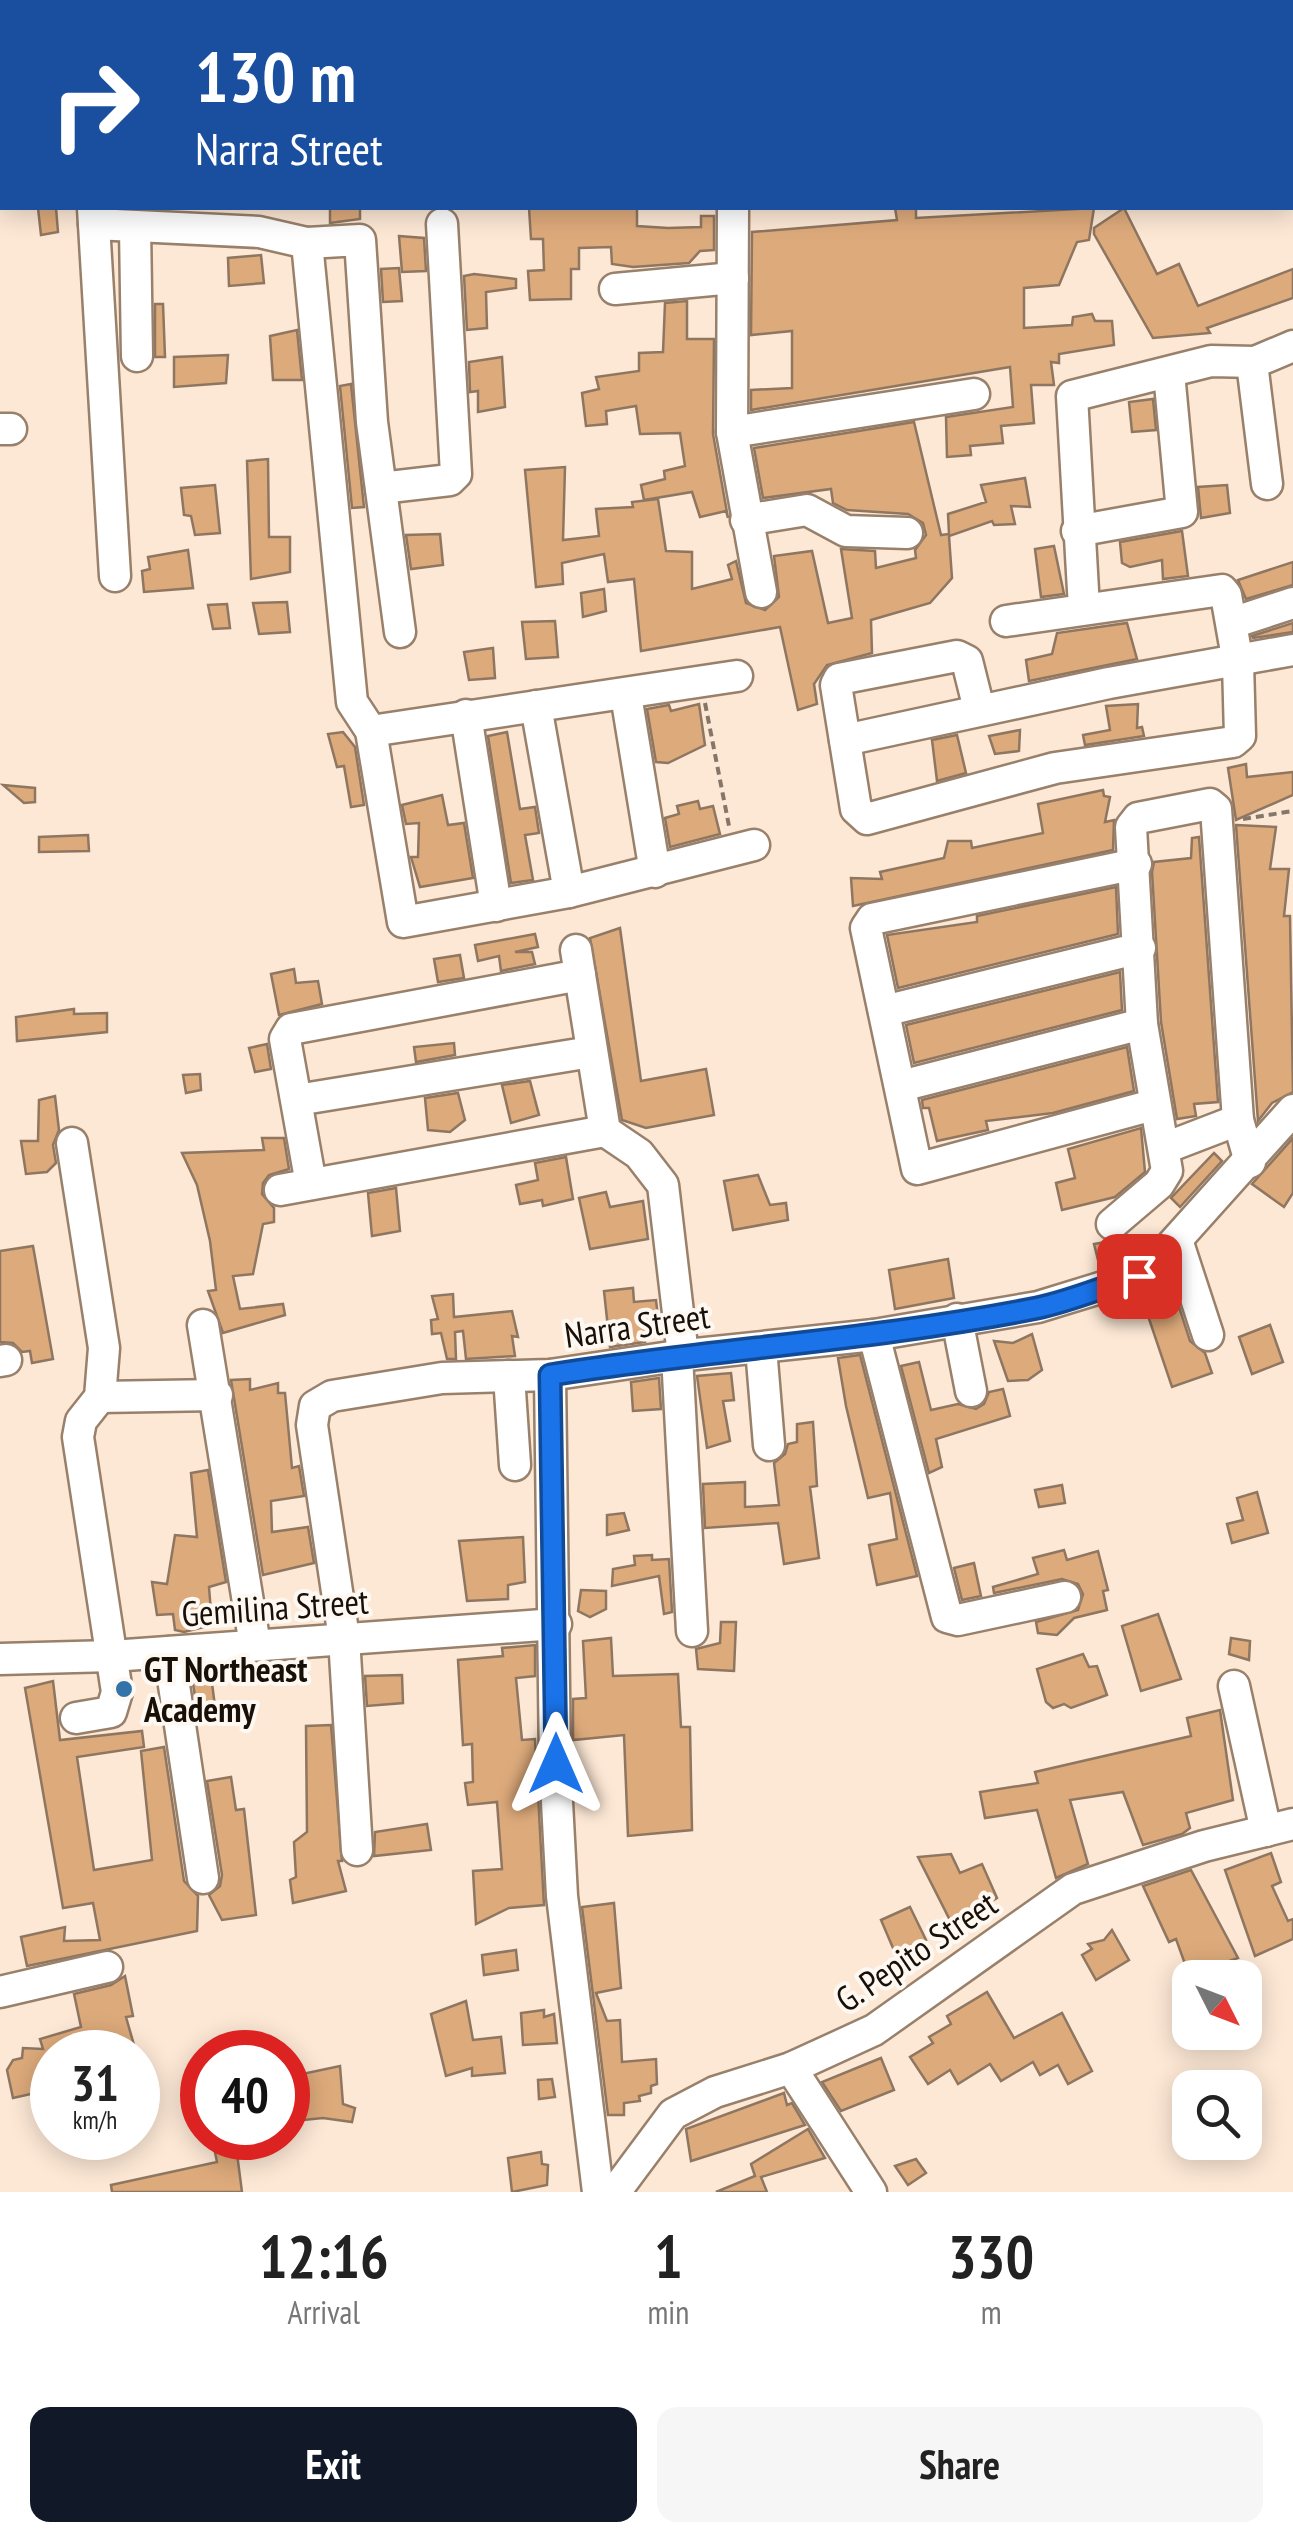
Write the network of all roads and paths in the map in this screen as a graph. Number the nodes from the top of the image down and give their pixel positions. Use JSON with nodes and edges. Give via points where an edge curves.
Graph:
{"nodes":[{"id":1,"x":733,"y":210,"type":"edge"},
{"id":2,"x":94,"y":216,"type":"edge"},
{"id":3,"x":260,"y":220,"type":"edge"},
{"id":4,"x":442,"y":224,"type":"dead end"},
{"id":5,"x":135,"y":228,"type":"junction"},
{"id":6,"x":307,"y":243,"type":"junction"},
{"id":7,"x":733,"y":278,"type":"junction"},
{"id":8,"x":614,"y":288,"type":"dead end"},
{"id":9,"x":1293,"y":346,"type":"edge"},
{"id":10,"x":137,"y":356,"type":"dead end"},
{"id":11,"x":1252,"y":363,"type":"junction"},
{"id":12,"x":1169,"y":373,"type":"junction"},
{"id":13,"x":974,"y":394,"type":"dead end"},
{"id":14,"x":732,"y":432,"type":"junction"},
{"id":15,"x":1267,"y":484,"type":"dead end"},
{"id":16,"x":381,"y":488,"type":"junction"},
{"id":17,"x":746,"y":520,"type":"junction"},
{"id":18,"x":1077,"y":531,"type":"junction"},
{"id":19,"x":906,"y":533,"type":"dead end"},
{"id":20,"x":115,"y":576,"type":"dead end"},
{"id":21,"x":761,"y":592,"type":"dead end"},
{"id":22,"x":1293,"y":603,"type":"edge"},
{"id":23,"x":1084,"y":608,"type":"junction"},
{"id":24,"x":1006,"y":621,"type":"dead end"},
{"id":25,"x":1232,"y":624,"type":"junction"},
{"id":26,"x":400,"y":632,"type":"dead end"},
{"id":27,"x":1293,"y":650,"type":"edge"},
{"id":28,"x":1238,"y":663,"type":"junction"},
{"id":29,"x":737,"y":676,"type":"dead end"},
{"id":30,"x":701,"y":682,"type":"junction"},
{"id":31,"x":626,"y":695,"type":"junction"},
{"id":32,"x":536,"y":706,"type":"junction"},
{"id":33,"x":979,"y":709,"type":"junction"},
{"id":34,"x":466,"y":715,"type":"junction"},
{"id":35,"x":371,"y":731,"type":"junction"},
{"id":36,"x":845,"y":740,"type":"junction"},
{"id":37,"x":1293,"y":810,"type":"edge"},
{"id":38,"x":1218,"y":824,"type":"junction"},
{"id":39,"x":744,"y":848,"type":"joint"},
{"id":40,"x":1136,"y":864,"type":"junction"},
{"id":41,"x":655,"y":872,"type":"junction"},
{"id":42,"x":570,"y":892,"type":"junction"},
{"id":43,"x":496,"y":906,"type":"junction"},
{"id":44,"x":1140,"y":948,"type":"junction"},
{"id":45,"x":884,"y":1011,"type":"junction"},
{"id":46,"x":1142,"y":1024,"type":"junction"},
{"id":47,"x":591,"y":1052,"type":"junction"},
{"id":48,"x":902,"y":1086,"type":"junction"},
{"id":49,"x":297,"y":1100,"type":"junction"},
{"id":50,"x":1153,"y":1106,"type":"junction"},
{"id":51,"x":1293,"y":1110,"type":"edge"},
{"id":52,"x":1238,"y":1120,"type":"junction"},
{"id":53,"x":605,"y":1131,"type":"junction"},
{"id":54,"x":72,"y":1143,"type":"dead end"},
{"id":55,"x":1165,"y":1148,"type":"junction"},
{"id":56,"x":1250,"y":1162,"type":"junction"},
{"id":57,"x":311,"y":1184,"type":"junction"},
{"id":58,"x":280,"y":1190,"type":"dead end"},
{"id":59,"x":1112,"y":1224,"type":"dead end"},
{"id":60,"x":1177,"y":1240,"type":"junction"},
{"id":61,"x":957,"y":1319,"type":"junction"},
{"id":62,"x":203,"y":1325,"type":"dead end"},
{"id":63,"x":874,"y":1334,"type":"junction"},
{"id":64,"x":1208,"y":1334,"type":"dead end"},
{"id":65,"x":761,"y":1348,"type":"junction"},
{"id":66,"x":680,"y":1356,"type":"junction"},
{"id":67,"x":550,"y":1375,"type":"junction"},
{"id":68,"x":510,"y":1376,"type":"junction"},
{"id":69,"x":971,"y":1391,"type":"dead end"},
{"id":70,"x":217,"y":1394,"type":"junction"},
{"id":71,"x":100,"y":1397,"type":"junction"},
{"id":72,"x":769,"y":1445,"type":"dead end"},
{"id":73,"x":515,"y":1466,"type":"dead end"},
{"id":74,"x":1066,"y":1597,"type":"dead end"},
{"id":75,"x":556,"y":1624,"type":"junction"},
{"id":76,"x":692,"y":1631,"type":"dead end"},
{"id":77,"x":344,"y":1638,"type":"junction"},
{"id":78,"x":255,"y":1645,"type":"junction"},
{"id":79,"x":169,"y":1652,"type":"junction"},
{"id":80,"x":112,"y":1656,"type":"junction"},
{"id":81,"x":0,"y":1659,"type":"edge"},
{"id":82,"x":1234,"y":1686,"type":"dead end"},
{"id":83,"x":76,"y":1718,"type":"dead end"},
{"id":84,"x":1280,"y":1828,"type":"edge"},
{"id":85,"x":356,"y":1850,"type":"dead end"},
{"id":86,"x":203,"y":1878,"type":"dead end"},
{"id":87,"x":107,"y":1968,"type":"dead end"},
{"id":88,"x":0,"y":1992,"type":"edge"},
{"id":89,"x":791,"y":2068,"type":"junction"},
{"id":90,"x":598,"y":2192,"type":"edge"},
{"id":91,"x":616,"y":2192,"type":"edge"},
{"id":92,"x":871,"y":2192,"type":"edge"}],
"edges":[{"from":1,"to":7,"type":"street"},
{"from":2,"to":5,"type":"street"},
{"from":2,"to":20,"type":"street"},
{"from":3,"to":5,"type":"street"},
{"from":3,"to":6,"type":"street"},
{"from":4,"to":16,"type":"street","via":[[456,474]]},
{"from":5,"to":10,"type":"street"},
{"from":6,"to":16,"type":"street","via":[[360,240]]},
{"from":6,"to":35,"type":"street","via":[[352,702]]},
{"from":7,"to":8,"type":"street"},
{"from":7,"to":14,"type":"street"},
{"from":9,"to":11,"type":"street"},
{"from":11,"to":12,"type":"street","via":[[1220,359]]},
{"from":11,"to":15,"type":"street"},
{"from":12,"to":18,"type":"street","via":[[1072,396]]},
{"from":12,"to":18,"type":"street","via":[[1182,512]]},
{"from":13,"to":14,"type":"street"},
{"from":14,"to":17,"type":"street"},
{"from":16,"to":26,"type":"street"},
{"from":17,"to":19,"type":"street","via":[[807,510],[846,531]]},
{"from":17,"to":21,"type":"street"},
{"from":18,"to":23,"type":"street"},
{"from":22,"to":25,"type":"street"},
{"from":23,"to":24,"type":"street"},
{"from":23,"to":25,"type":"street","via":[[1218,589],[1226,595]]},
{"from":25,"to":28,"type":"street"},
{"from":27,"to":28,"type":"street"},
{"from":28,"to":33,"type":"street"},
{"from":28,"to":36,"type":"street","via":[[1241,732],[1233,742],[1055,768],[867,819],[856,809]]},
{"from":29,"to":30,"type":"street"},
{"from":30,"to":31,"type":"street"},
{"from":30,"to":39,"type":"path"},
{"from":31,"to":32,"type":"street"},
{"from":31,"to":41,"type":"street"},
{"from":32,"to":34,"type":"street"},
{"from":32,"to":42,"type":"street"},
{"from":33,"to":36,"type":"street"},
{"from":33,"to":36,"type":"street","via":[[966,661],[957,656],[839,680]]},
{"from":34,"to":35,"type":"street"},
{"from":34,"to":43,"type":"street"},
{"from":35,"to":43,"type":"street","via":[[402,922]]},
{"from":37,"to":38,"type":"path"},
{"from":38,"to":40,"type":"street","via":[[1210,804],[1138,818],[1131,827]]},
{"from":38,"to":52,"type":"street"},
{"from":39,"to":41,"type":"street"},
{"from":40,"to":44,"type":"street"},
{"from":40,"to":45,"type":"street","via":[[872,919],[866,928]]},
{"from":41,"to":42,"type":"street"},
{"from":42,"to":43,"type":"street"},
{"from":44,"to":45,"type":"street"},
{"from":44,"to":46,"type":"street"},
{"from":45,"to":48,"type":"street"},
{"from":46,"to":48,"type":"street"},
{"from":46,"to":50,"type":"street"},
{"from":47,"to":49,"type":"street"},
{"from":47,"to":49,"type":"street","via":[[578,963],[295,1026],[285,1039]]},
{"from":47,"to":53,"type":"street"},
{"from":48,"to":50,"type":"street","via":[[913,1164],[920,1171]]},
{"from":49,"to":57,"type":"street"},
{"from":50,"to":55,"type":"street"},
{"from":51,"to":56,"type":"street","name":"Narra Street"},
{"from":52,"to":55,"type":"street"},
{"from":52,"to":56,"type":"street"},
{"from":53,"to":57,"type":"street"},
{"from":53,"to":66,"type":"street","via":[[639,1154],[664,1185]]},
{"from":54,"to":71,"type":"street","via":[[104,1348]]},
{"from":55,"to":59,"type":"street","via":[[1166,1171],[1158,1184]]},
{"from":56,"to":60,"type":"street","name":"Narra Street"},
{"from":57,"to":58,"type":"street"},
{"from":60,"to":61,"type":"street","name":"Narra Street","via":[[1139,1276],[1038,1307]]},
{"from":60,"to":64,"type":"street"},
{"from":61,"to":63,"type":"street","name":"Narra Street"},
{"from":61,"to":69,"type":"street"},
{"from":62,"to":70,"type":"street"},
{"from":63,"to":65,"type":"street","name":"Narra Street"},
{"from":63,"to":74,"type":"street","via":[[947,1618]]},
{"from":65,"to":66,"type":"street","name":"Narra Street"},
{"from":65,"to":72,"type":"street"},
{"from":66,"to":67,"type":"street","name":"Narra Street"},
{"from":66,"to":76,"type":"street"},
{"from":67,"to":68,"type":"street"},
{"from":67,"to":75,"type":"street","name":"Narra Street"},
{"from":68,"to":73,"type":"street"},
{"from":68,"to":77,"type":"street","via":[[442,1378],[332,1396],[315,1406],[312,1425]]},
{"from":70,"to":71,"type":"street"},
{"from":70,"to":78,"type":"street"},
{"from":71,"to":80,"type":"street","via":[[81,1421],[78,1437]]},
{"from":75,"to":77,"type":"street","name":"Gemilina Street"},
{"from":75,"to":90,"type":"street","name":"Narra Street","via":[[562,1896]]},
{"from":77,"to":78,"type":"street","name":"Gemilina Street"},
{"from":77,"to":85,"type":"street"},
{"from":78,"to":79,"type":"street","name":"Gemilina Street"},
{"from":79,"to":80,"type":"street","name":"Gemilina Street"},
{"from":79,"to":86,"type":"street"},
{"from":80,"to":81,"type":"street","name":"Gemilina Street"},
{"from":80,"to":83,"type":"street","via":[[116,1704],[102,1716]]},
{"from":82,"to":84,"type":"street"},
{"from":84,"to":89,"type":"street","name":"G. Pepito Street","via":[[1073,1889],[874,2030]]},
{"from":87,"to":88,"type":"street"},
{"from":89,"to":91,"type":"street","name":"G. Pepito Street","via":[[714,2092],[673,2114]]},
{"from":89,"to":92,"type":"street"}]}
